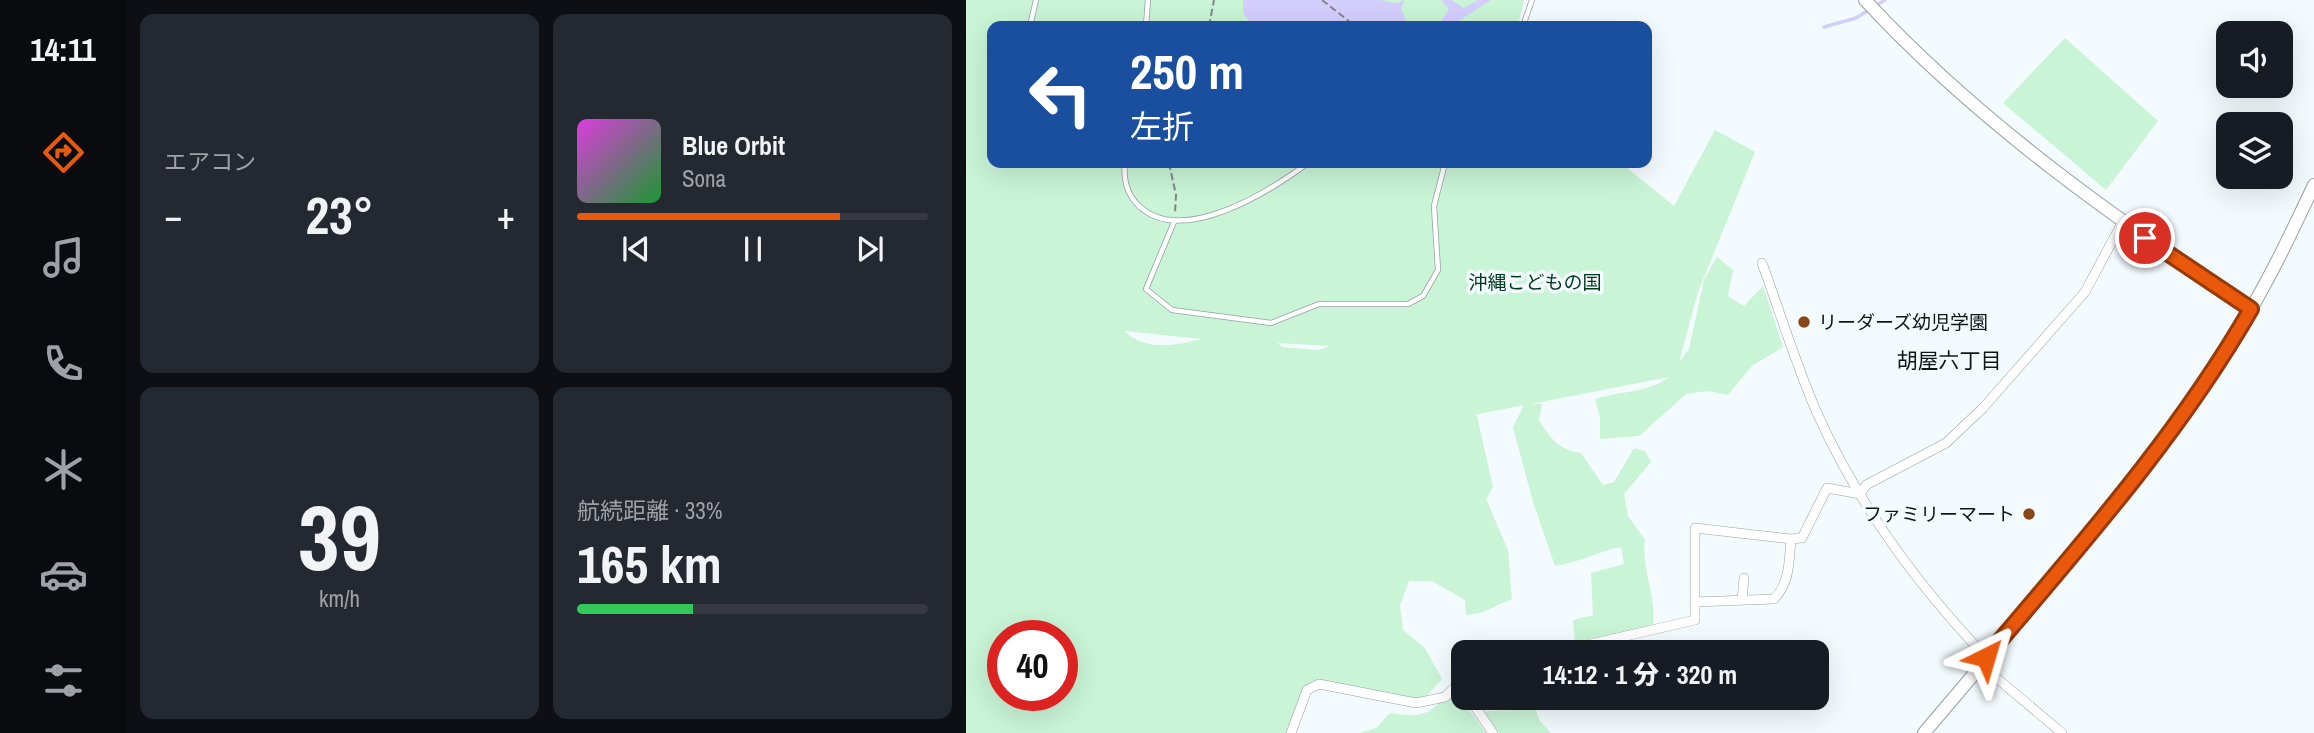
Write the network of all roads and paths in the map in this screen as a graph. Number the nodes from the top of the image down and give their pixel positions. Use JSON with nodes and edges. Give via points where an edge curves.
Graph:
{"nodes":[{"id":1,"x":1036,"y":0,"type":"edge"},
{"id":2,"x":1149,"y":0,"type":"edge"},
{"id":3,"x":1214,"y":0,"type":"edge"},
{"id":4,"x":1322,"y":0,"type":"edge"},
{"id":5,"x":1532,"y":0,"type":"edge"},
{"id":6,"x":1866,"y":1,"type":"edge"},
{"id":7,"x":1031,"y":21,"type":"edge"},
{"id":8,"x":1147,"y":21,"type":"edge"},
{"id":9,"x":1210,"y":21,"type":"edge"},
{"id":10,"x":1349,"y":21,"type":"edge"},
{"id":11,"x":1525,"y":21,"type":"edge"},
{"id":12,"x":1125,"y":168,"type":"edge"},
{"id":13,"x":1170,"y":168,"type":"edge"},
{"id":14,"x":1300,"y":168,"type":"edge"},
{"id":15,"x":1444,"y":168,"type":"edge"},
{"id":16,"x":2314,"y":185,"type":"edge"},
{"id":17,"x":1174,"y":222,"type":"junction"},
{"id":18,"x":2122,"y":223,"type":"junction"},
{"id":19,"x":1762,"y":263,"type":"dead end"},
{"id":20,"x":2251,"y":309,"type":"junction"},
{"id":21,"x":1860,"y":494,"type":"junction"},
{"id":22,"x":1791,"y":540,"type":"junction"},
{"id":23,"x":1744,"y":578,"type":"dead end"},
{"id":24,"x":1742,"y":600,"type":"junction"},
{"id":25,"x":1695,"y":602,"type":"junction"},
{"id":26,"x":1608,"y":640,"type":"edge"},
{"id":27,"x":1984,"y":661,"type":"junction"},
{"id":28,"x":1451,"y":692,"type":"edge"},
{"id":29,"x":1477,"y":710,"type":"edge"},
{"id":30,"x":1291,"y":733,"type":"edge"},
{"id":31,"x":1493,"y":733,"type":"edge"},
{"id":32,"x":1924,"y":733,"type":"edge"},
{"id":33,"x":2062,"y":733,"type":"edge"}],
"edges":[{"from":1,"to":7,"type":"lane"},
{"from":2,"to":8,"type":"lane"},
{"from":3,"to":9,"type":"path"},
{"from":4,"to":10,"type":"path"},
{"from":5,"to":11,"type":"lane"},
{"from":6,"to":18,"type":"street","via":[[1959,90]]},
{"from":12,"to":17,"type":"lane","via":[[1129,196],[1153,215]]},
{"from":13,"to":17,"type":"path","via":[[1176,195]]},
{"from":14,"to":17,"type":"lane","via":[[1250,201]]},
{"from":15,"to":17,"type":"lane","via":[[1434,206],[1437,270],[1423,296],[1408,304],[1319,304],[1271,323],[1172,310],[1146,289]]},
{"from":16,"to":20,"type":"street"},
{"from":18,"to":20,"type":"street"},
{"from":18,"to":21,"type":"street","via":[[2085,292],[1983,408],[1946,443],[1866,485]]},
{"from":19,"to":21,"type":"street","via":[[1817,413]]},
{"from":20,"to":27,"type":"street","via":[[2138,475]]},
{"from":21,"to":22,"type":"street","via":[[1828,488],[1802,538]]},
{"from":21,"to":27,"type":"street","via":[[1903,560]]},
{"from":22,"to":24,"type":"street","via":[[1788,575],[1781,592],[1774,599]]},
{"from":22,"to":25,"type":"street","via":[[1695,528]]},
{"from":23,"to":24,"type":"street"},
{"from":24,"to":25,"type":"street"},
{"from":25,"to":26,"type":"street","via":[[1695,620]]},
{"from":27,"to":32,"type":"street"},
{"from":27,"to":33,"type":"street"},
{"from":28,"to":30,"type":"street","via":[[1416,704],[1319,684],[1307,690]]},
{"from":29,"to":31,"type":"street"}]}
